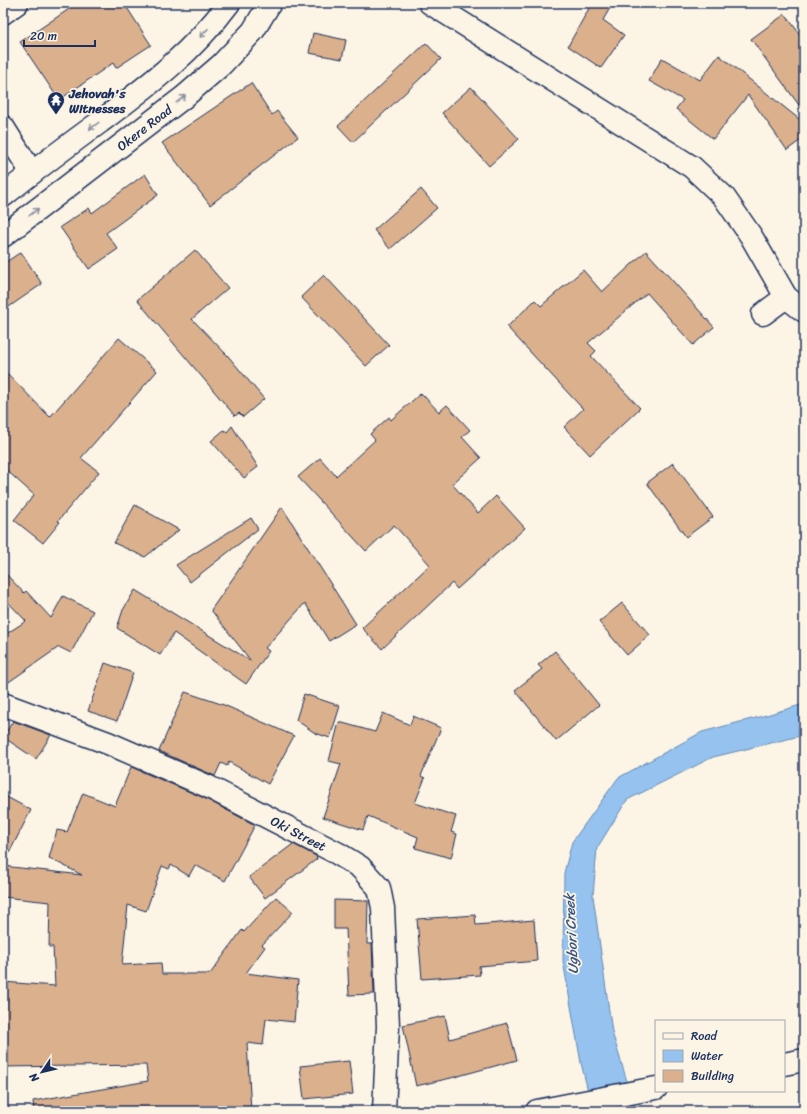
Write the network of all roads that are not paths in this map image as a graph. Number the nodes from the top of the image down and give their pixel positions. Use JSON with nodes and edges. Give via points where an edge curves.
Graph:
{"nodes":[{"id":1,"x":16,"y":3,"type":"edge"},
{"id":2,"x":229,"y":3,"type":"edge"},
{"id":3,"x":270,"y":3,"type":"edge"},
{"id":4,"x":430,"y":3,"type":"edge"},
{"id":5,"x":3,"y":13,"type":"edge"},
{"id":6,"x":3,"y":127,"type":"edge"},
{"id":7,"x":32,"y":173,"type":"junction"},
{"id":8,"x":3,"y":196,"type":"edge"},
{"id":9,"x":3,"y":236,"type":"edge"},
{"id":10,"x":786,"y":297,"type":"junction"},
{"id":11,"x":804,"y":311,"type":"edge"},
{"id":12,"x":763,"y":314,"type":"dead end"},
{"id":13,"x":3,"y":704,"type":"edge"},
{"id":14,"x":804,"y":1060,"type":"edge"},
{"id":15,"x":785,"y":1064,"type":"edge"},
{"id":16,"x":655,"y":1088,"type":"edge"},
{"id":17,"x":384,"y":1111,"type":"edge"},
{"id":18,"x":537,"y":1111,"type":"edge"}],
"edges":[{"from":1,"to":5,"type":"street"},
{"from":2,"to":7,"type":"street","one_way":true,"via":[[215,22],[176,62]]},
{"from":9,"to":3,"type":"street","name":"Okere Road","one_way":true,"via":[[184,97],[221,65],[253,31]]},
{"from":4,"to":10,"type":"street","via":[[692,167],[724,197],[751,236]]},
{"from":6,"to":7,"type":"street"},
{"from":7,"to":8,"type":"street"},
{"from":10,"to":11,"type":"street"},
{"from":10,"to":12,"type":"street"},
{"from":13,"to":17,"type":"street","name":"Oki Street","via":[[108,743],[207,786],[360,867],[379,888],[383,908],[388,1026]]},
{"from":14,"to":15,"type":"street"},
{"from":16,"to":18,"type":"street"}]}
